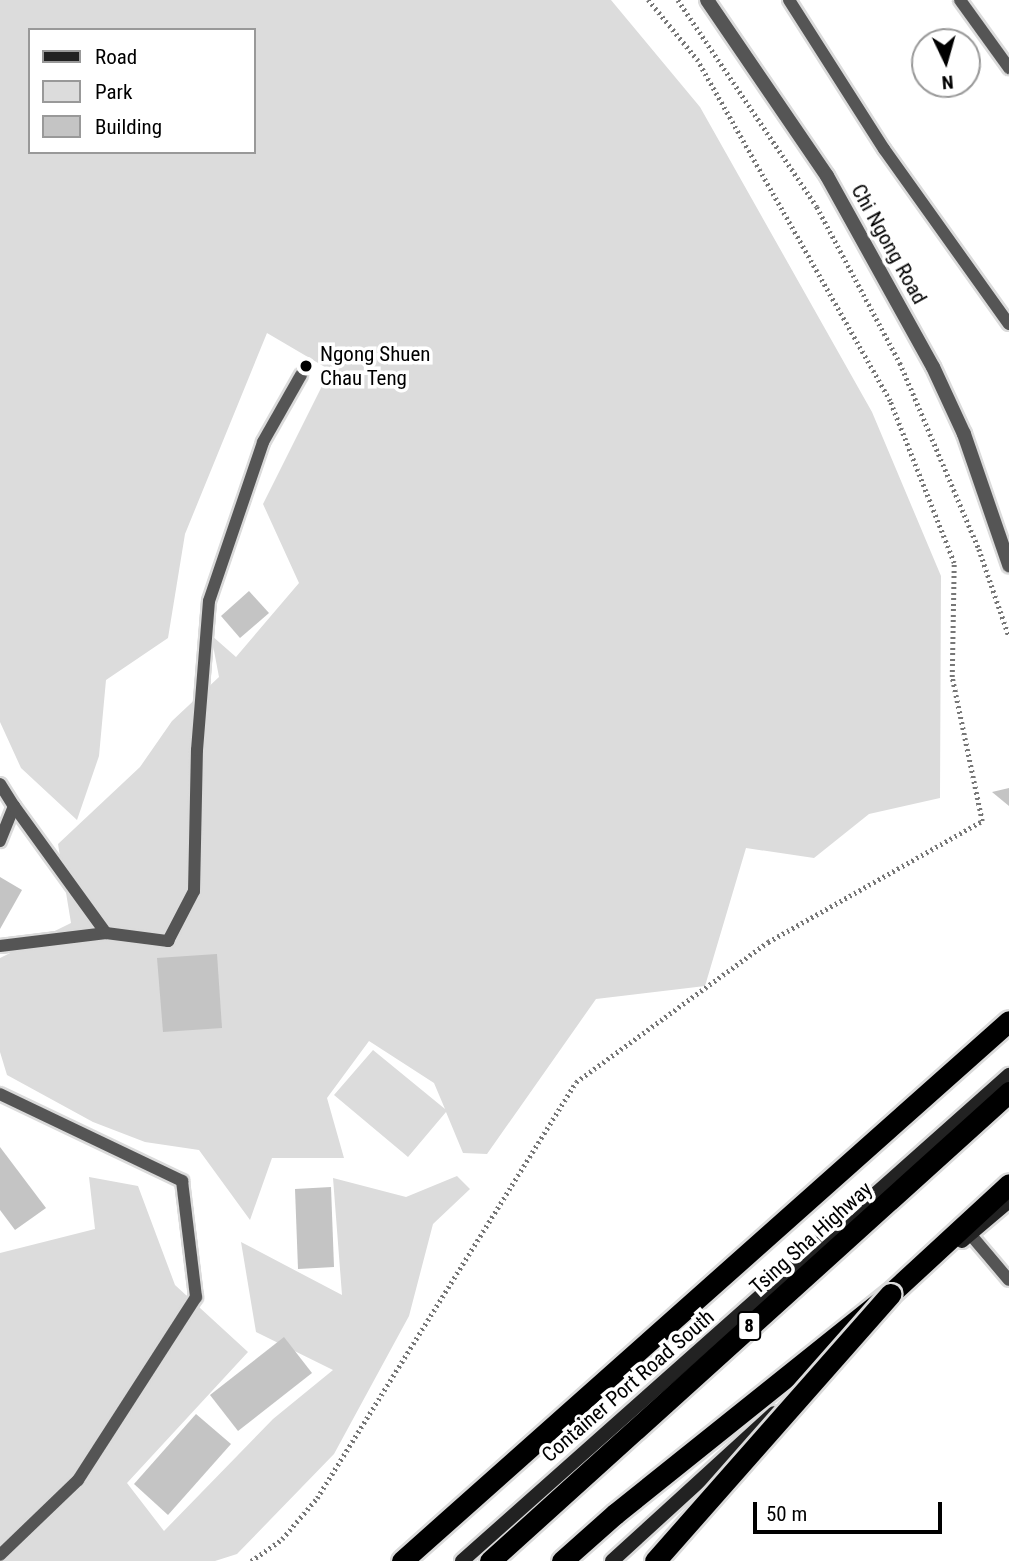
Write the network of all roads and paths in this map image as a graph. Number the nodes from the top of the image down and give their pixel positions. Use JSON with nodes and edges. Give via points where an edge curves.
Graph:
{"nodes":[{"id":1,"x":648,"y":0,"type":"edge"},
{"id":2,"x":678,"y":0,"type":"edge"},
{"id":3,"x":707,"y":0,"type":"edge"},
{"id":4,"x":789,"y":0,"type":"edge"},
{"id":5,"x":960,"y":0,"type":"edge"},
{"id":6,"x":1009,"y":68,"type":"edge"},
{"id":7,"x":1009,"y":324,"type":"edge"},
{"id":8,"x":301,"y":374,"type":"dead end"},
{"id":9,"x":998,"y":527,"type":"junction"},
{"id":10,"x":1009,"y":538,"type":"edge"},
{"id":11,"x":1009,"y":565,"type":"edge"},
{"id":12,"x":1009,"y":636,"type":"edge"},
{"id":13,"x":0,"y":784,"type":"edge"},
{"id":14,"x":14,"y":806,"type":"junction"},
{"id":15,"x":0,"y":841,"type":"edge"},
{"id":16,"x":106,"y":933,"type":"junction"},
{"id":17,"x":0,"y":946,"type":"edge"},
{"id":18,"x":1009,"y":1021,"type":"edge"},
{"id":19,"x":1009,"y":1075,"type":"edge"},
{"id":20,"x":1009,"y":1092,"type":"edge"},
{"id":21,"x":0,"y":1094,"type":"edge"},
{"id":22,"x":1009,"y":1184,"type":"edge"},
{"id":23,"x":1009,"y":1201,"type":"edge"},
{"id":24,"x":970,"y":1234,"type":"junction"},
{"id":25,"x":1009,"y":1280,"type":"edge"},
{"id":26,"x":890,"y":1294,"type":"junction"},
{"id":27,"x":0,"y":1555,"type":"edge"},
{"id":28,"x":251,"y":1561,"type":"edge"},
{"id":29,"x":402,"y":1561,"type":"edge"},
{"id":30,"x":462,"y":1561,"type":"edge"},
{"id":31,"x":490,"y":1561,"type":"edge"},
{"id":32,"x":562,"y":1561,"type":"edge"},
{"id":33,"x":612,"y":1561,"type":"edge"},
{"id":34,"x":655,"y":1561,"type":"edge"}],
"edges":[{"from":1,"to":28,"type":"path","via":[[698,61],[890,401],[954,563],[952,677],[982,821],[768,942],[576,1082],[317,1498],[282,1539]]},
{"from":2,"to":12,"type":"path","via":[[817,207],[900,363],[979,549]]},
{"from":3,"to":9,"type":"street","name":"Chi Ngong Road","via":[[827,176],[926,355],[964,434]]},
{"from":4,"to":7,"type":"lane","via":[[884,149]]},
{"from":5,"to":6,"type":"lane"},
{"from":8,"to":16,"type":"lane","via":[[263,442],[209,601],[197,750],[194,891],[168,941]]},
{"from":9,"to":10,"type":"street","name":"Chi Ngong Road"},
{"from":9,"to":11,"type":"street","name":"Chi Ngong Road"},
{"from":13,"to":14,"type":"lane"},
{"from":14,"to":15,"type":"lane"},
{"from":14,"to":16,"type":"lane"},
{"from":16,"to":17,"type":"lane"},
{"from":18,"to":29,"type":"highway"},
{"from":19,"to":30,"type":"street","name":"Container Port Road South"},
{"from":20,"to":31,"type":"highway","name":"Tsing Sha Highway","number":"8"},
{"from":21,"to":27,"type":"lane","via":[[182,1181],[196,1297],[78,1480]]},
{"from":22,"to":26,"type":"highway"},
{"from":23,"to":24,"type":"street"},
{"from":24,"to":25,"type":"lane"},
{"from":24,"to":33,"type":"street"},
{"from":26,"to":32,"type":"highway","bridge":true},
{"from":26,"to":34,"type":"highway","bridge":true}]}
